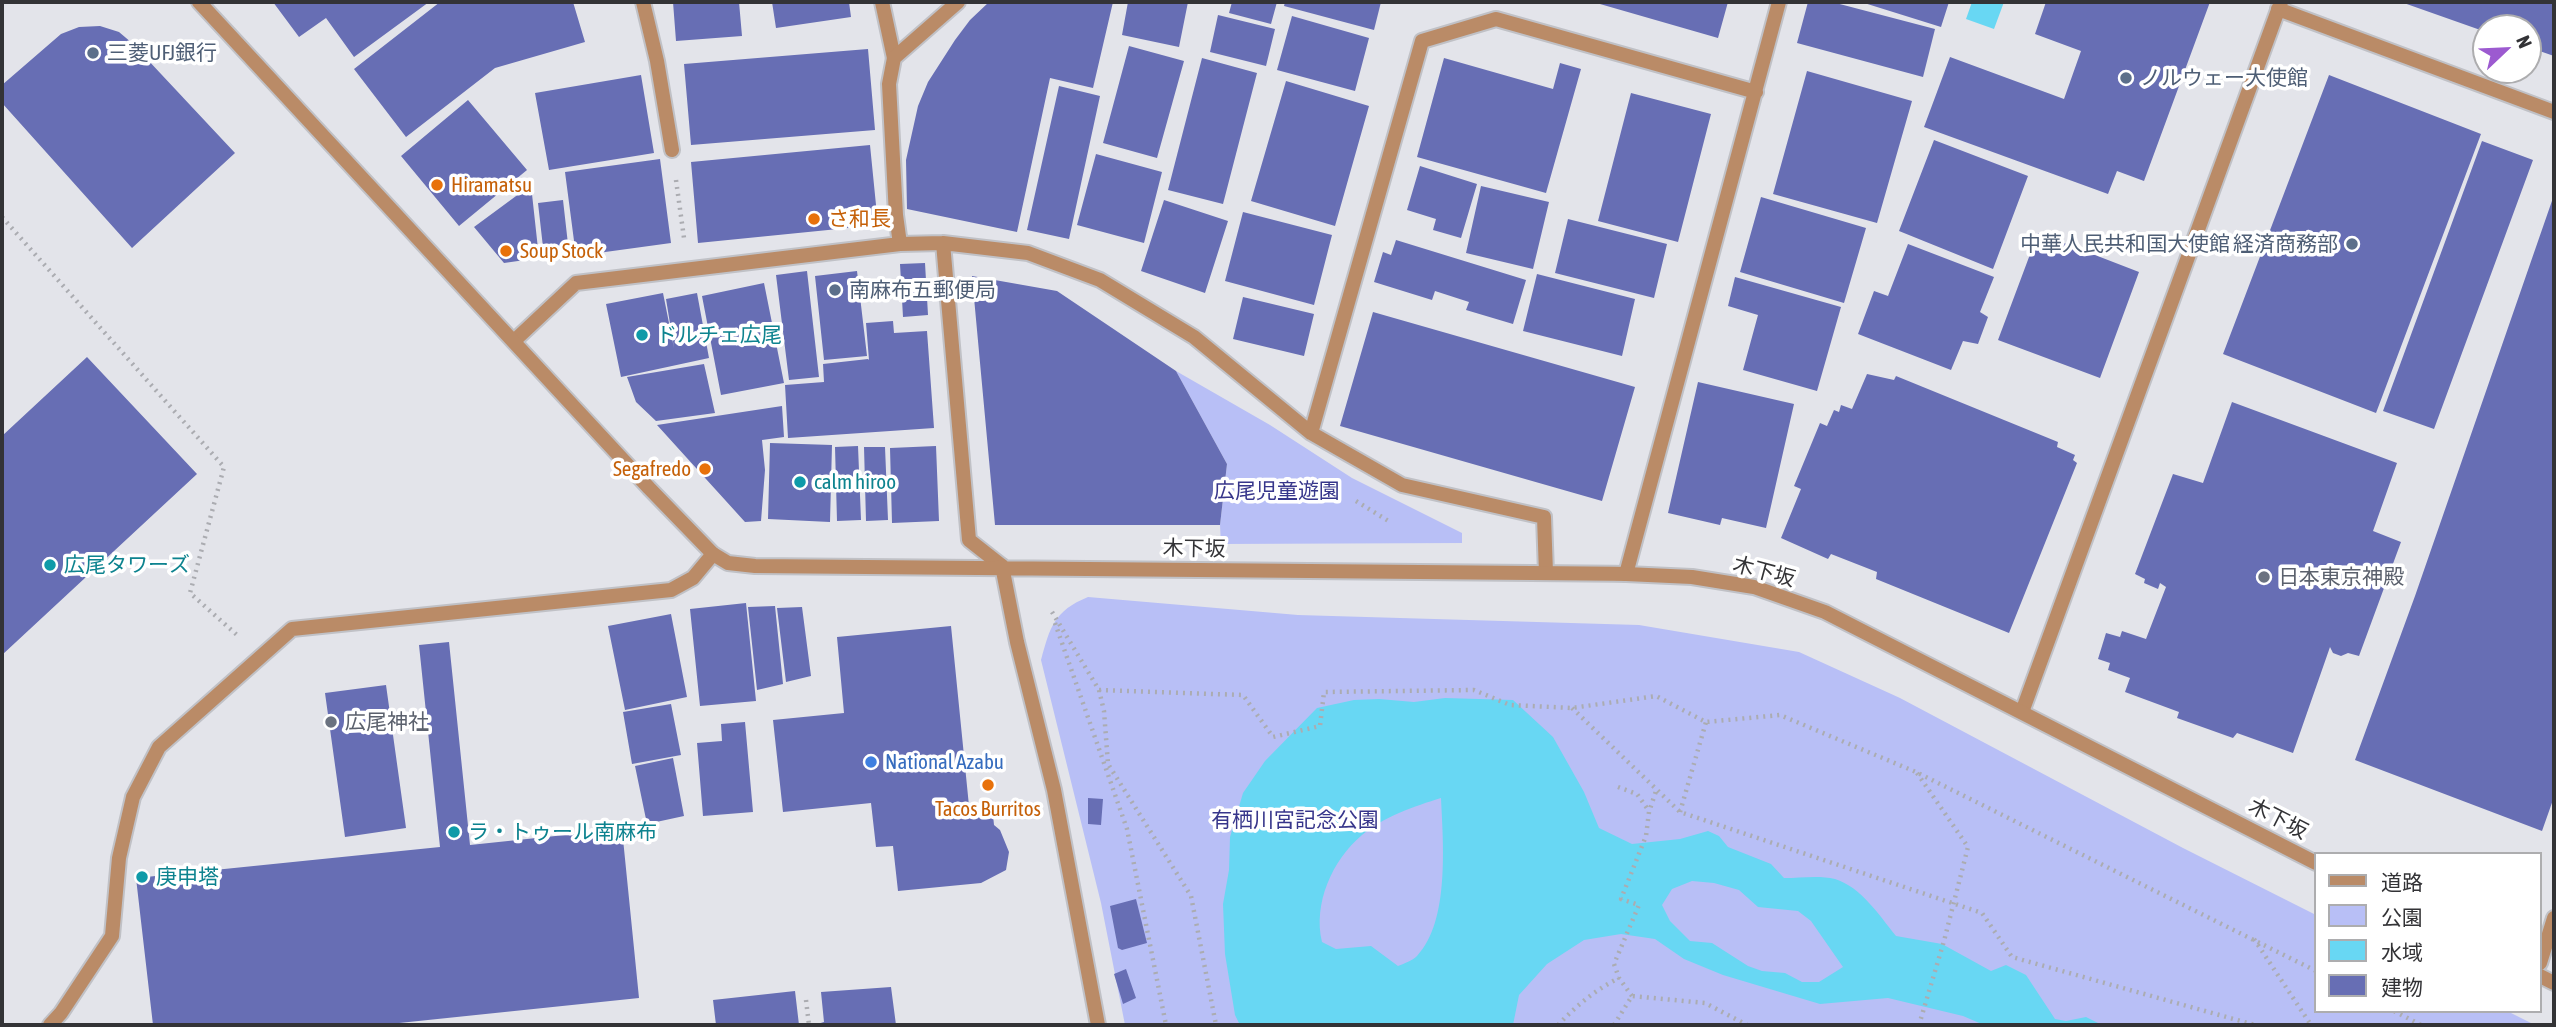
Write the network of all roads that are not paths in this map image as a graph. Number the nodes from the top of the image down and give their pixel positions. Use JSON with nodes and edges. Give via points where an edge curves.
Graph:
{"nodes":[{"id":1,"x":199,"y":2,"type":"edge"},
{"id":2,"x":643,"y":2,"type":"edge"},
{"id":3,"x":882,"y":2,"type":"edge"},
{"id":4,"x":958,"y":2,"type":"edge"},
{"id":5,"x":1779,"y":2,"type":"edge"},
{"id":6,"x":2280,"y":6,"type":"edge"},
{"id":7,"x":894,"y":58,"type":"junction"},
{"id":8,"x":1756,"y":92,"type":"junction"},
{"id":9,"x":2554,"y":112,"type":"edge"},
{"id":10,"x":672,"y":150,"type":"road end"},
{"id":11,"x":943,"y":243,"type":"junction"},
{"id":12,"x":900,"y":244,"type":"junction"},
{"id":13,"x":514,"y":341,"type":"junction"},
{"id":14,"x":1311,"y":433,"type":"junction"},
{"id":15,"x":713,"y":554,"type":"junction"},
{"id":16,"x":1002,"y":566,"type":"junction"},
{"id":17,"x":1546,"y":573,"type":"junction"},
{"id":18,"x":1626,"y":574,"type":"junction"},
{"id":19,"x":2022,"y":712,"type":"junction"},
{"id":20,"x":2314,"y":862,"type":"edge"},
{"id":21,"x":2554,"y":918,"type":"edge"},
{"id":22,"x":2542,"y":957,"type":"edge"},
{"id":23,"x":50,"y":1025,"type":"edge"},
{"id":24,"x":1098,"y":1025,"type":"edge"}],
"edges":[{"from":1,"to":13,"type":"street"},
{"from":2,"to":10,"type":"street"},
{"from":3,"to":7,"type":"street"},
{"from":4,"to":7,"type":"street"},
{"from":5,"to":8,"type":"street"},
{"from":6,"to":9,"type":"street"},
{"from":6,"to":19,"type":"street"},
{"from":7,"to":12,"type":"street","via":[[888,84]]},
{"from":8,"to":14,"type":"street","via":[[1496,19],[1422,41]]},
{"from":8,"to":18,"type":"street"},
{"from":11,"to":12,"type":"street"},
{"from":11,"to":14,"type":"street","via":[[1028,253],[1100,280],[1194,337]]},
{"from":11,"to":16,"type":"street","via":[[969,540]]},
{"from":12,"to":13,"type":"street","via":[[576,283]]},
{"from":13,"to":15,"type":"street"},
{"from":14,"to":17,"type":"street","via":[[1402,485],[1544,517]]},
{"from":15,"to":16,"type":"street","name":"木下坂","via":[[728,563],[755,566]]},
{"from":15,"to":23,"type":"street","via":[[693,578],[671,590],[292,629],[159,747],[133,797],[120,858],[112,936]]},
{"from":16,"to":17,"type":"street","name":"木下坂"},
{"from":16,"to":24,"type":"street","via":[[1054,790]]},
{"from":17,"to":18,"type":"street","name":"木下坂"},
{"from":18,"to":19,"type":"street","name":"木下坂","via":[[1692,577],[1754,587],[1825,612]]},
{"from":19,"to":20,"type":"street","name":"木下坂"},
{"from":21,"to":22,"type":"street"}]}
